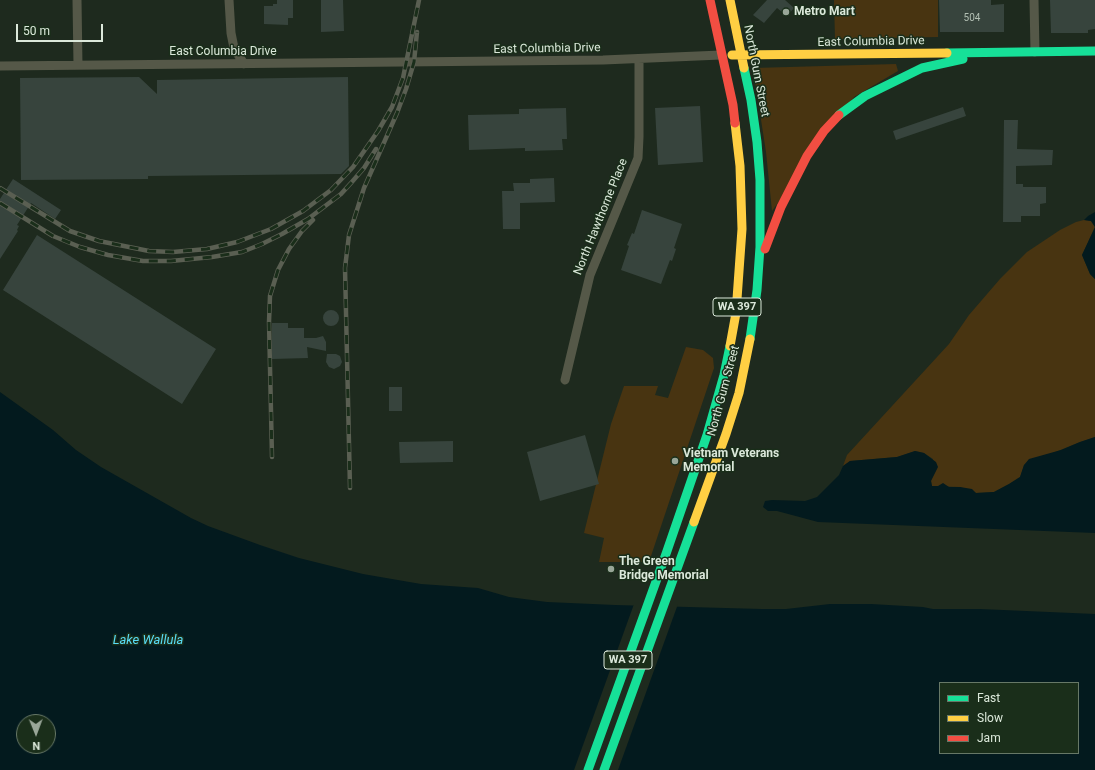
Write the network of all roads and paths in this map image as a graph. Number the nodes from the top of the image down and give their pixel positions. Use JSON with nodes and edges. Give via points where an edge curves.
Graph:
{"nodes":[{"id":1,"x":77,"y":0,"type":"edge"},
{"id":2,"x":229,"y":0,"type":"edge"},
{"id":3,"x":710,"y":0,"type":"edge"},
{"id":4,"x":730,"y":0,"type":"edge"},
{"id":5,"x":1034,"y":0,"type":"edge"},
{"id":6,"x":1095,"y":51,"type":"edge"},
{"id":7,"x":1034,"y":52,"type":"junction"},
{"id":8,"x":987,"y":53,"type":"junction"},
{"id":9,"x":721,"y":55,"type":"junction"},
{"id":10,"x":741,"y":55,"type":"junction"},
{"id":11,"x":639,"y":60,"type":"junction"},
{"id":12,"x":244,"y":64,"type":"junction"},
{"id":13,"x":78,"y":65,"type":"junction"},
{"id":14,"x":0,"y":66,"type":"edge"},
{"id":15,"x":759,"y":268,"type":"junction"},
{"id":16,"x":565,"y":380,"type":"dead end"},
{"id":17,"x":588,"y":770,"type":"edge"},
{"id":18,"x":604,"y":770,"type":"edge"}],
"edges":[{"from":1,"to":13,"type":"street"},
{"from":2,"to":12,"type":"street","via":[[234,48]]},
{"from":3,"to":9,"type":"main road","name":"North Gum Street","number":"WA 397"},
{"from":4,"to":10,"type":"main road","name":"North Gum Street","number":"WA 397"},
{"from":5,"to":7,"type":"street"},
{"from":6,"to":7,"type":"main road","name":"East Columbia Drive"},
{"from":7,"to":8,"type":"main road","name":"East Columbia Drive"},
{"from":8,"to":10,"type":"main road","name":"East Columbia Drive"},
{"from":8,"to":15,"type":"main road","via":[[922,68],[865,96],[840,114],[824,131],[807,156],[789,189],[770,233]]},
{"from":9,"to":10,"type":"main road","name":"East Columbia Drive"},
{"from":9,"to":11,"type":"street","name":"East Columbia Drive"},
{"from":9,"to":17,"type":"main road","name":"North Gum Street","number":"WA 397","via":[[733,105],[740,166],[742,229],[738,291],[730,344],[720,394],[701,455]]},
{"from":10,"to":15,"type":"main road","name":"North Gum Street","number":"WA 397","via":[[751,100],[759,169]]},
{"from":11,"to":12,"type":"street","name":"East Columbia Drive"},
{"from":11,"to":16,"type":"street","name":"North Hawthorne Place","via":[[638,158],[590,275]]},
{"from":12,"to":13,"type":"street","name":"East Columbia Drive"},
{"from":13,"to":14,"type":"street","name":"East Columbia Drive"},
{"from":15,"to":18,"type":"main road","name":"North Gum Street","number":"WA 397","via":[[752,328],[739,393]]}]}
